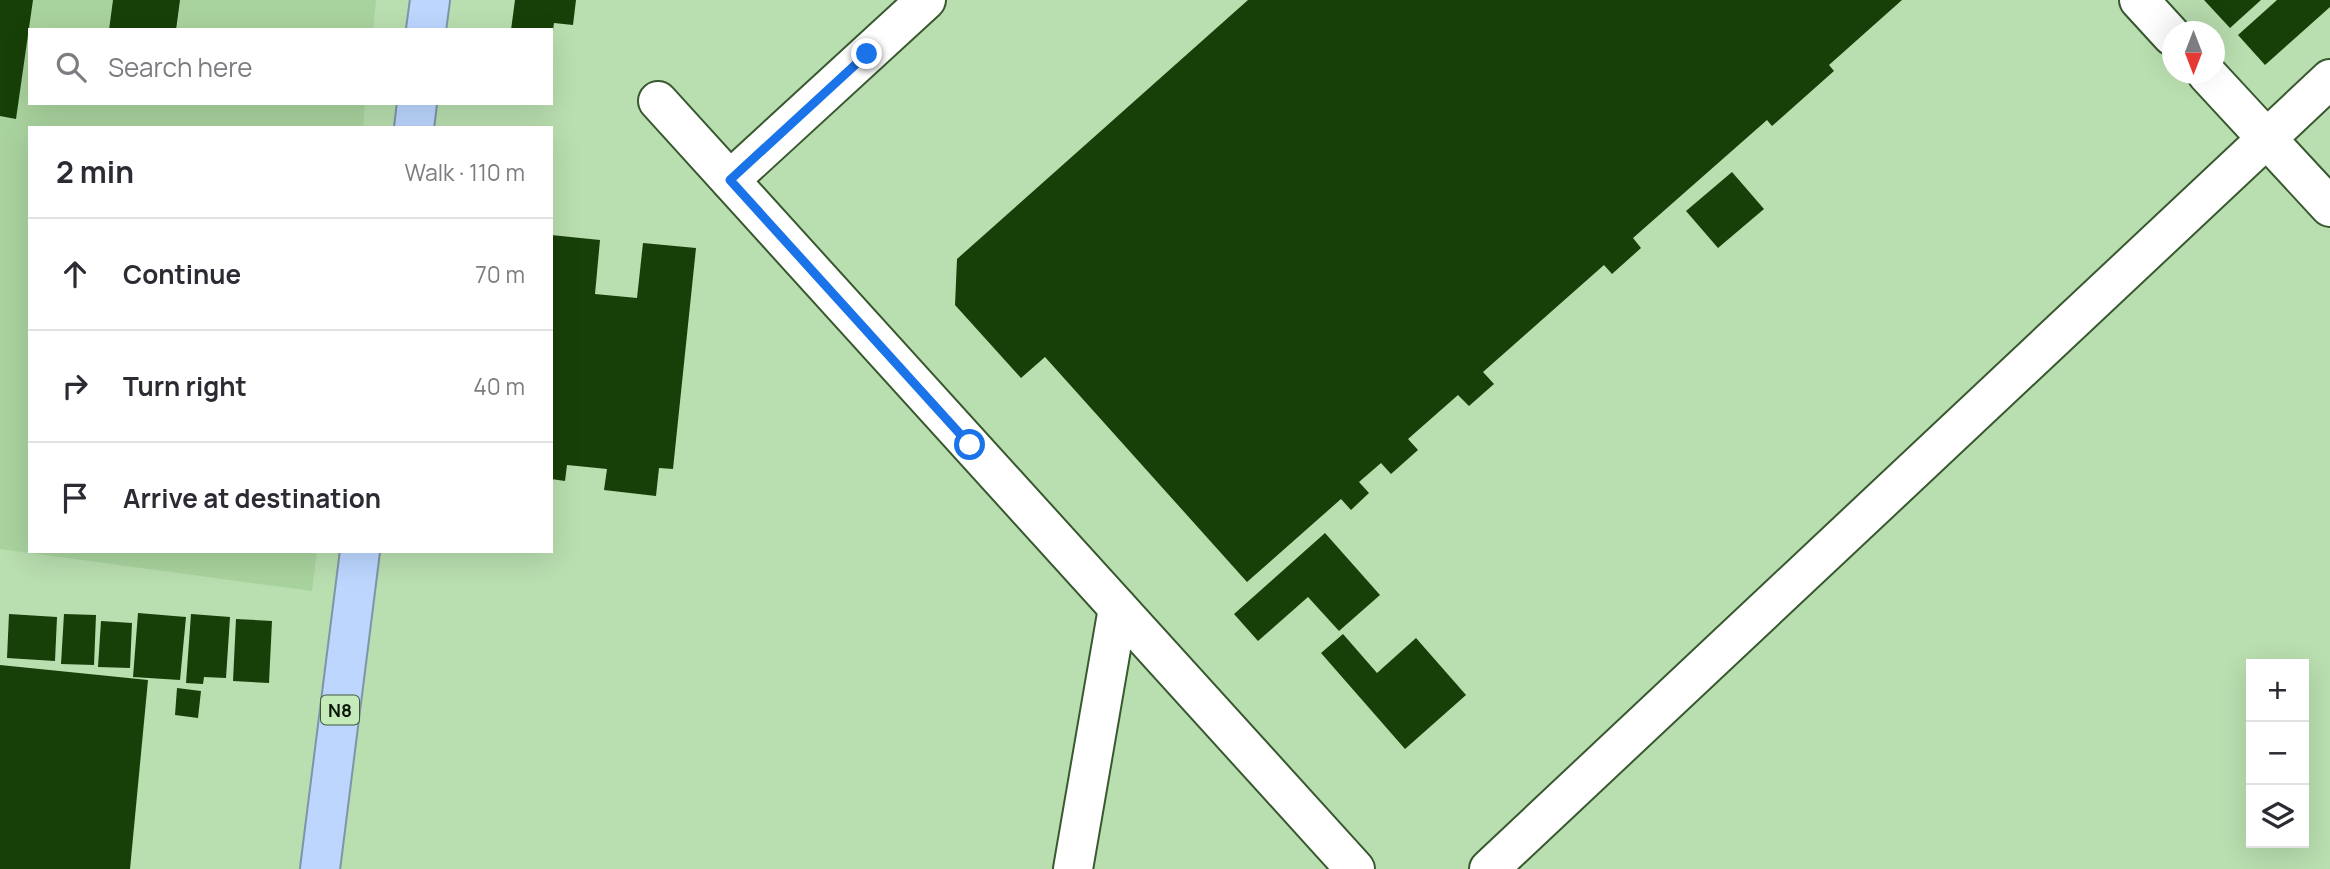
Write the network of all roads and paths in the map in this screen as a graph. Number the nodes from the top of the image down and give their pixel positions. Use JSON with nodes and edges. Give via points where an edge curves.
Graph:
{"nodes":[{"id":1,"x":430,"y":0,"type":"edge"},
{"id":2,"x":926,"y":0,"type":"edge"},
{"id":3,"x":2139,"y":0,"type":"edge"},
{"id":4,"x":2162,"y":25,"type":"edge"},
{"id":5,"x":426,"y":28,"type":"edge"},
{"id":6,"x":2330,"y":79,"type":"edge"},
{"id":7,"x":2217,"y":84,"type":"edge"},
{"id":8,"x":658,"y":101,"type":"dead end"},
{"id":9,"x":417,"y":105,"type":"edge"},
{"id":10,"x":414,"y":126,"type":"edge"},
{"id":11,"x":2267,"y":137,"type":"junction"},
{"id":12,"x":730,"y":180,"type":"junction"},
{"id":13,"x":2330,"y":207,"type":"edge"},
{"id":14,"x":360,"y":553,"type":"edge"},
{"id":15,"x":1118,"y":608,"type":"junction"},
{"id":16,"x":320,"y":869,"type":"edge"},
{"id":17,"x":1073,"y":869,"type":"edge"},
{"id":18,"x":1355,"y":869,"type":"edge"},
{"id":19,"x":1489,"y":869,"type":"edge"}],
"edges":[{"from":1,"to":5,"type":"highway"},
{"from":2,"to":12,"type":"street"},
{"from":3,"to":4,"type":"street"},
{"from":6,"to":11,"type":"street"},
{"from":7,"to":11,"type":"street"},
{"from":8,"to":12,"type":"street"},
{"from":9,"to":10,"type":"highway"},
{"from":11,"to":13,"type":"street"},
{"from":11,"to":19,"type":"street"},
{"from":12,"to":15,"type":"street"},
{"from":14,"to":16,"type":"highway","number":"N8"},
{"from":15,"to":17,"type":"street"},
{"from":15,"to":18,"type":"street"}]}
